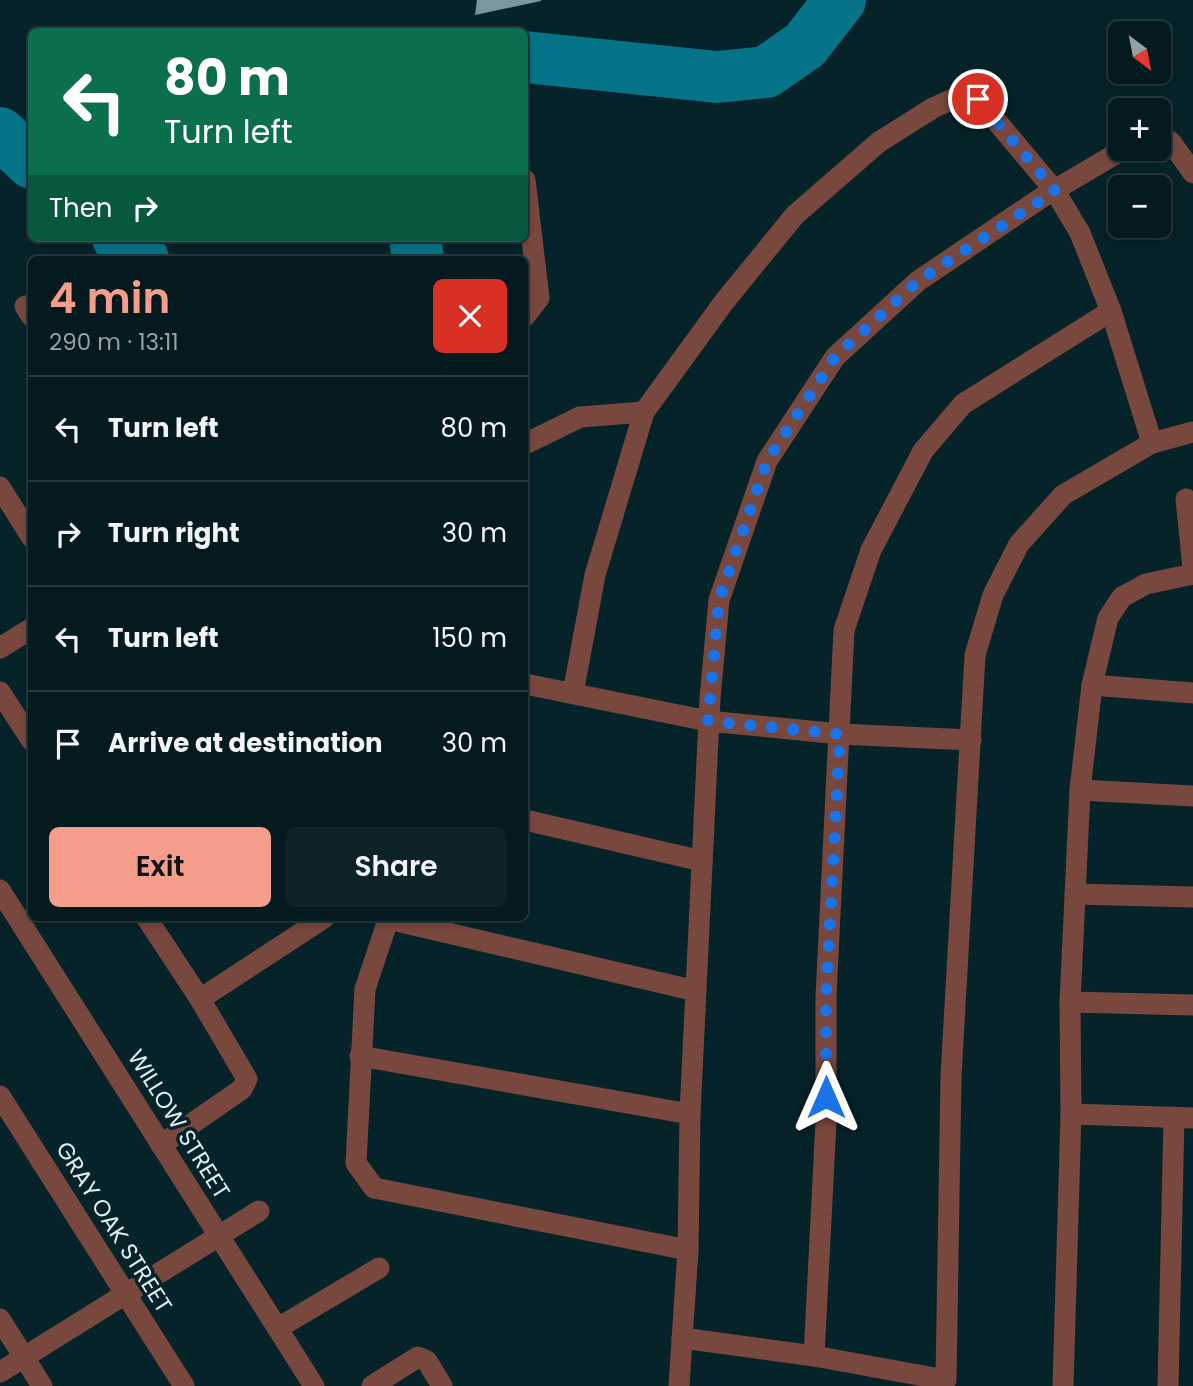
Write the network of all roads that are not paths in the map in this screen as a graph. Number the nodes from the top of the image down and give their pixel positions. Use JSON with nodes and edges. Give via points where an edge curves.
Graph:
{"nodes":[{"id":1,"x":1171,"y":142,"type":"edge"},
{"id":2,"x":1108,"y":159,"type":"edge"},
{"id":3,"x":1193,"y":173,"type":"edge"},
{"id":4,"x":1055,"y":191,"type":"junction"},
{"id":5,"x":528,"y":205,"type":"edge"},
{"id":6,"x":528,"y":312,"type":"edge"},
{"id":7,"x":1111,"y":312,"type":"junction"},
{"id":8,"x":644,"y":412,"type":"junction"},
{"id":9,"x":1193,"y":432,"type":"edge"},
{"id":10,"x":528,"y":443,"type":"edge"},
{"id":11,"x":1152,"y":443,"type":"junction"},
{"id":12,"x":0,"y":487,"type":"edge"},
{"id":13,"x":1186,"y":499,"type":"dead end"},
{"id":14,"x":28,"y":532,"type":"edge"},
{"id":15,"x":1193,"y":568,"type":"edge"},
{"id":16,"x":1193,"y":574,"type":"edge"},
{"id":17,"x":28,"y":630,"type":"edge"},
{"id":18,"x":0,"y":648,"type":"edge"},
{"id":19,"x":528,"y":685,"type":"edge"},
{"id":20,"x":1092,"y":685,"type":"junction"},
{"id":21,"x":0,"y":692,"type":"edge"},
{"id":22,"x":573,"y":693,"type":"junction"},
{"id":23,"x":1193,"y":693,"type":"edge"},
{"id":24,"x":708,"y":721,"type":"junction"},
{"id":25,"x":840,"y":734,"type":"junction"},
{"id":26,"x":28,"y":735,"type":"edge"},
{"id":27,"x":971,"y":740,"type":"junction"},
{"id":28,"x":1080,"y":790,"type":"junction"},
{"id":29,"x":1193,"y":796,"type":"edge"},
{"id":30,"x":528,"y":821,"type":"edge"},
{"id":31,"x":702,"y":861,"type":"junction"},
{"id":32,"x":0,"y":890,"type":"edge"},
{"id":33,"x":1075,"y":894,"type":"junction"},
{"id":34,"x":1193,"y":897,"type":"edge"},
{"id":35,"x":149,"y":921,"type":"edge"},
{"id":36,"x":319,"y":921,"type":"edge"},
{"id":37,"x":387,"y":921,"type":"edge"},
{"id":38,"x":400,"y":921,"type":"edge"},
{"id":39,"x":696,"y":992,"type":"junction"},
{"id":40,"x":200,"y":999,"type":"junction"},
{"id":41,"x":1070,"y":1002,"type":"junction"},
{"id":42,"x":1193,"y":1004,"type":"edge"},
{"id":43,"x":360,"y":1056,"type":"junction"},
{"id":44,"x":0,"y":1096,"type":"edge"},
{"id":45,"x":690,"y":1114,"type":"junction"},
{"id":46,"x":1071,"y":1114,"type":"junction"},
{"id":47,"x":1183,"y":1118,"type":"edge"},
{"id":48,"x":161,"y":1145,"type":"junction"},
{"id":49,"x":259,"y":1211,"type":"dead end"},
{"id":50,"x":219,"y":1236,"type":"junction"},
{"id":51,"x":688,"y":1250,"type":"junction"},
{"id":52,"x":379,"y":1268,"type":"dead end"},
{"id":53,"x":125,"y":1294,"type":"junction"},
{"id":54,"x":0,"y":1319,"type":"edge"},
{"id":55,"x":278,"y":1328,"type":"junction"},
{"id":56,"x":682,"y":1338,"type":"junction"},
{"id":57,"x":814,"y":1356,"type":"junction"},
{"id":58,"x":24,"y":1357,"type":"junction"},
{"id":59,"x":0,"y":1372,"type":"edge"},
{"id":60,"x":946,"y":1383,"type":"edge"},
{"id":61,"x":42,"y":1386,"type":"edge"},
{"id":62,"x":184,"y":1386,"type":"edge"},
{"id":63,"x":314,"y":1386,"type":"edge"},
{"id":64,"x":372,"y":1386,"type":"edge"},
{"id":65,"x":442,"y":1386,"type":"edge"},
{"id":66,"x":679,"y":1386,"type":"edge"},
{"id":67,"x":1063,"y":1386,"type":"edge"},
{"id":68,"x":1168,"y":1386,"type":"edge"}],
"edges":[{"from":1,"to":3,"type":"street"},
{"from":2,"to":4,"type":"street"},
{"from":4,"to":7,"type":"street","via":[[1080,233]]},
{"from":4,"to":8,"type":"street","via":[[978,99],[957,97],[933,108],[879,142],[795,215]]},
{"from":4,"to":24,"type":"street","via":[[918,281],[835,357],[767,461],[719,600]]},
{"from":5,"to":6,"type":"street","via":[[539,298]]},
{"from":7,"to":11,"type":"street"},
{"from":7,"to":25,"type":"street","via":[[963,404],[922,450],[871,550],[844,630]]},
{"from":8,"to":10,"type":"street","via":[[580,417]]},
{"from":8,"to":22,"type":"street","via":[[595,575]]},
{"from":9,"to":11,"type":"street"},
{"from":11,"to":27,"type":"street","via":[[1063,495],[1019,544],[993,595],[975,655]]},
{"from":12,"to":14,"type":"street"},
{"from":13,"to":15,"type":"street"},
{"from":16,"to":20,"type":"street","via":[[1146,584],[1122,597],[1108,618]]},
{"from":17,"to":18,"type":"street"},
{"from":19,"to":22,"type":"street"},
{"from":20,"to":23,"type":"street"},
{"from":20,"to":28,"type":"street"},
{"from":21,"to":26,"type":"street"},
{"from":22,"to":24,"type":"street"},
{"from":24,"to":25,"type":"street"},
{"from":24,"to":31,"type":"street"},
{"from":25,"to":27,"type":"street"},
{"from":25,"to":57,"type":"street"},
{"from":27,"to":60,"type":"street","via":[[951,1076]]},
{"from":28,"to":29,"type":"street"},
{"from":28,"to":33,"type":"street"},
{"from":30,"to":31,"type":"street"},
{"from":31,"to":39,"type":"street"},
{"from":32,"to":48,"type":"street","name":"WILLOW STREET"},
{"from":33,"to":34,"type":"street"},
{"from":33,"to":41,"type":"street"},
{"from":35,"to":40,"type":"street"},
{"from":36,"to":40,"type":"street"},
{"from":37,"to":43,"type":"street","via":[[365,989]]},
{"from":38,"to":39,"type":"street"},
{"from":39,"to":45,"type":"street"},
{"from":40,"to":48,"type":"street","via":[[247,1079],[242,1089]]},
{"from":41,"to":42,"type":"street"},
{"from":41,"to":46,"type":"street"},
{"from":43,"to":45,"type":"street"},
{"from":43,"to":51,"type":"street","via":[[356,1163],[374,1188]]},
{"from":44,"to":53,"type":"street","name":"GRAY OAK STREET"},
{"from":45,"to":51,"type":"street"},
{"from":46,"to":47,"type":"street"},
{"from":46,"to":67,"type":"street"},
{"from":47,"to":68,"type":"street"},
{"from":48,"to":50,"type":"street","name":"WILLOW STREET"},
{"from":49,"to":50,"type":"street"},
{"from":50,"to":53,"type":"street"},
{"from":50,"to":55,"type":"street","name":"WILLOW STREET"},
{"from":51,"to":56,"type":"street"},
{"from":52,"to":55,"type":"street"},
{"from":53,"to":58,"type":"street"},
{"from":53,"to":62,"type":"street","name":"GRAY OAK STREET"},
{"from":54,"to":58,"type":"street"},
{"from":55,"to":63,"type":"street","name":"WILLOW STREET"},
{"from":56,"to":57,"type":"street"},
{"from":56,"to":66,"type":"street"},
{"from":57,"to":60,"type":"street"},
{"from":58,"to":59,"type":"street"},
{"from":58,"to":61,"type":"street"},
{"from":64,"to":65,"type":"street","via":[[418,1357],[427,1362]]}]}
